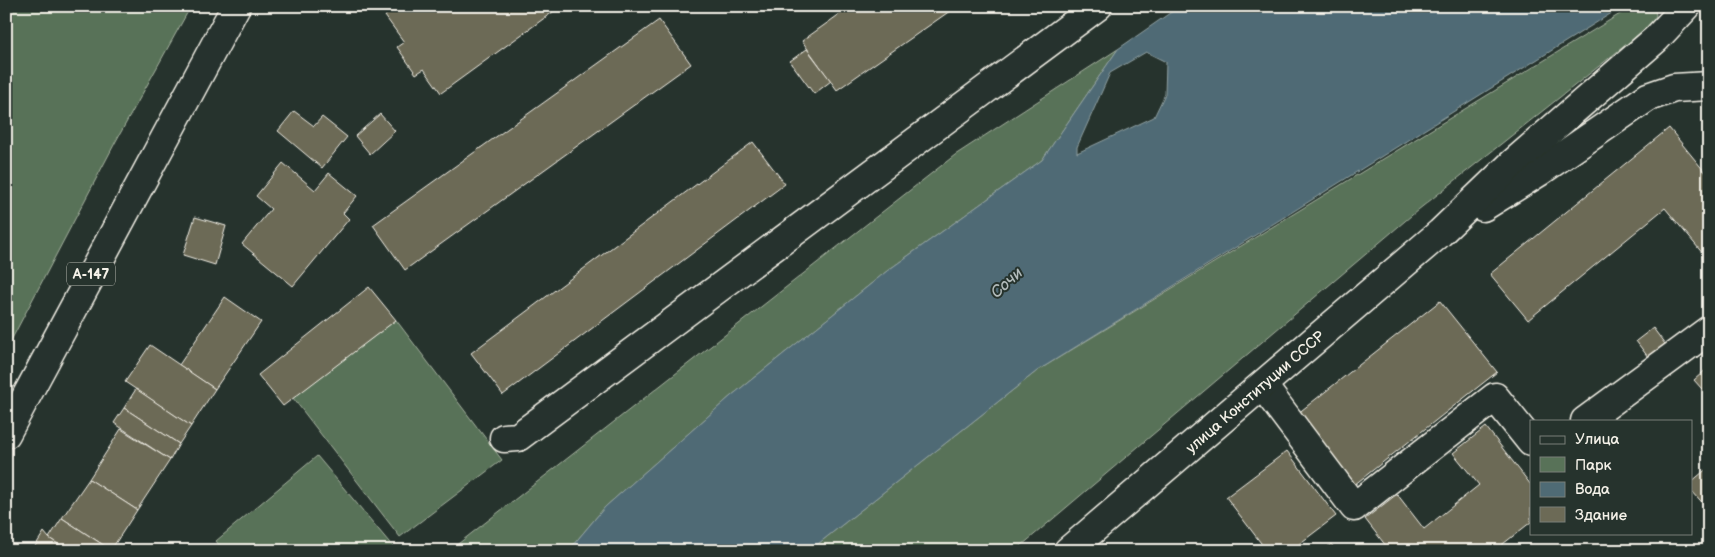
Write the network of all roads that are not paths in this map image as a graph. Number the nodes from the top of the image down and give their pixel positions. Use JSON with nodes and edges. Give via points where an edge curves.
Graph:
{"nodes":[{"id":1,"x":236,"y":6,"type":"edge"},
{"id":2,"x":1098,"y":6,"type":"edge"},
{"id":3,"x":1687,"y":6,"type":"edge"},
{"id":4,"x":1709,"y":86,"type":"edge"},
{"id":5,"x":1440,"y":233,"type":"junction"},
{"id":6,"x":1709,"y":330,"type":"edge"},
{"id":7,"x":1263,"y":386,"type":"junction"},
{"id":8,"x":1586,"y":420,"type":"edge"},
{"id":9,"x":6,"y":434,"type":"edge"},
{"id":10,"x":504,"y":438,"type":"dead end"},
{"id":11,"x":1530,"y":441,"type":"edge"},
{"id":12,"x":1068,"y":551,"type":"edge"}],
"edges":[{"from":1,"to":9,"type":"main road","number":"А-147"},
{"from":2,"to":10,"type":"main road","via":[[518,437]]},
{"from":3,"to":5,"type":"main road","via":[[1656,39],[1542,137]]},
{"from":4,"to":5,"type":"main road","via":[[1674,88],[1648,97],[1540,172]]},
{"from":5,"to":7,"type":"main road","name":"улица Конституции СССР"},
{"from":6,"to":8,"type":"main road"},
{"from":7,"to":11,"type":"main road","via":[[1354,507],[1495,397]]},
{"from":7,"to":12,"type":"main road","name":"улица Конституции СССР"}]}
